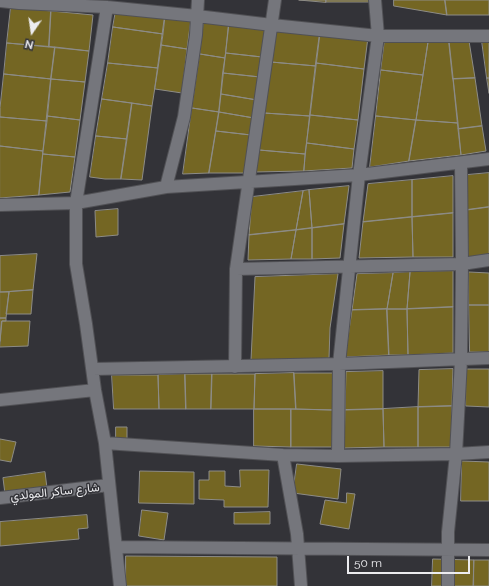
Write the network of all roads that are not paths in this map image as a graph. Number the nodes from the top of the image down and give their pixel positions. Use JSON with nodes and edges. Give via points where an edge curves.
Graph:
{"nodes":[{"id":1,"x":198,"y":0,"type":"edge"},
{"id":2,"x":275,"y":0,"type":"edge"},
{"id":3,"x":374,"y":0,"type":"edge"},
{"id":4,"x":0,"y":1,"type":"edge"},
{"id":5,"x":19,"y":1,"type":"edge"},
{"id":6,"x":107,"y":7,"type":"junction"},
{"id":7,"x":197,"y":16,"type":"junction"},
{"id":8,"x":272,"y":25,"type":"junction"},
{"id":9,"x":378,"y":36,"type":"junction"},
{"id":10,"x":489,"y":36,"type":"edge"},
{"id":11,"x":489,"y":159,"type":"edge"},
{"id":12,"x":461,"y":163,"type":"junction"},
{"id":13,"x":359,"y":175,"type":"junction"},
{"id":14,"x":249,"y":183,"type":"junction"},
{"id":15,"x":166,"y":188,"type":"junction"},
{"id":16,"x":76,"y":203,"type":"junction"},
{"id":17,"x":0,"y":205,"type":"edge"},
{"id":18,"x":489,"y":260,"type":"edge"},
{"id":19,"x":462,"y":264,"type":"junction"},
{"id":20,"x":350,"y":267,"type":"junction"},
{"id":21,"x":236,"y":269,"type":"junction"},
{"id":22,"x":489,"y":358,"type":"edge"},
{"id":23,"x":461,"y":360,"type":"junction"},
{"id":24,"x":339,"y":364,"type":"junction"},
{"id":25,"x":235,"y":366,"type":"junction"},
{"id":26,"x":93,"y":369,"type":"junction"},
{"id":27,"x":95,"y":390,"type":"junction"},
{"id":28,"x":0,"y":400,"type":"edge"},
{"id":29,"x":105,"y":443,"type":"junction"},
{"id":30,"x":489,"y":452,"type":"edge"},
{"id":31,"x":456,"y":454,"type":"junction"},
{"id":32,"x":283,"y":456,"type":"junction"},
{"id":33,"x":338,"y":456,"type":"junction"},
{"id":34,"x":109,"y":485,"type":"junction"},
{"id":35,"x":0,"y":498,"type":"edge"},
{"id":36,"x":116,"y":546,"type":"junction"},
{"id":37,"x":298,"y":548,"type":"junction"},
{"id":38,"x":448,"y":549,"type":"junction"},
{"id":39,"x":489,"y":550,"type":"edge"},
{"id":40,"x":120,"y":586,"type":"edge"},
{"id":41,"x":301,"y":586,"type":"edge"},
{"id":42,"x":448,"y":586,"type":"edge"}],
"edges":[{"from":1,"to":7,"type":"street"},
{"from":2,"to":8,"type":"street"},
{"from":3,"to":9,"type":"street"},
{"from":4,"to":5,"type":"street"},
{"from":5,"to":6,"type":"street"},
{"from":6,"to":7,"type":"street"},
{"from":6,"to":16,"type":"street"},
{"from":7,"to":8,"type":"street"},
{"from":7,"to":15,"type":"street","via":[[184,117]]},
{"from":8,"to":9,"type":"street"},
{"from":8,"to":14,"type":"street"},
{"from":9,"to":10,"type":"street"},
{"from":9,"to":13,"type":"street"},
{"from":11,"to":12,"type":"street"},
{"from":12,"to":13,"type":"street"},
{"from":12,"to":19,"type":"street"},
{"from":13,"to":14,"type":"street"},
{"from":13,"to":20,"type":"street"},
{"from":14,"to":15,"type":"street"},
{"from":14,"to":21,"type":"street"},
{"from":15,"to":16,"type":"street"},
{"from":16,"to":17,"type":"street"},
{"from":16,"to":26,"type":"street","via":[[76,264]]},
{"from":18,"to":19,"type":"street"},
{"from":19,"to":20,"type":"street"},
{"from":19,"to":23,"type":"street"},
{"from":20,"to":21,"type":"street"},
{"from":20,"to":24,"type":"street"},
{"from":21,"to":25,"type":"street"},
{"from":22,"to":23,"type":"street"},
{"from":23,"to":24,"type":"street"},
{"from":23,"to":31,"type":"street"},
{"from":24,"to":25,"type":"street"},
{"from":24,"to":33,"type":"street"},
{"from":25,"to":26,"type":"street"},
{"from":26,"to":27,"type":"street"},
{"from":27,"to":28,"type":"street"},
{"from":27,"to":29,"type":"street"},
{"from":29,"to":32,"type":"street"},
{"from":29,"to":34,"type":"street"},
{"from":30,"to":31,"type":"street"},
{"from":31,"to":33,"type":"street"},
{"from":31,"to":38,"type":"street"},
{"from":32,"to":33,"type":"street"},
{"from":32,"to":37,"type":"street","via":[[298,534]]},
{"from":34,"to":35,"type":"street","name":"شارع ساكر المولدي"},
{"from":34,"to":36,"type":"street"},
{"from":36,"to":37,"type":"street"},
{"from":36,"to":40,"type":"street"},
{"from":37,"to":38,"type":"street"},
{"from":37,"to":41,"type":"street"},
{"from":38,"to":39,"type":"street"},
{"from":38,"to":42,"type":"street"}]}
